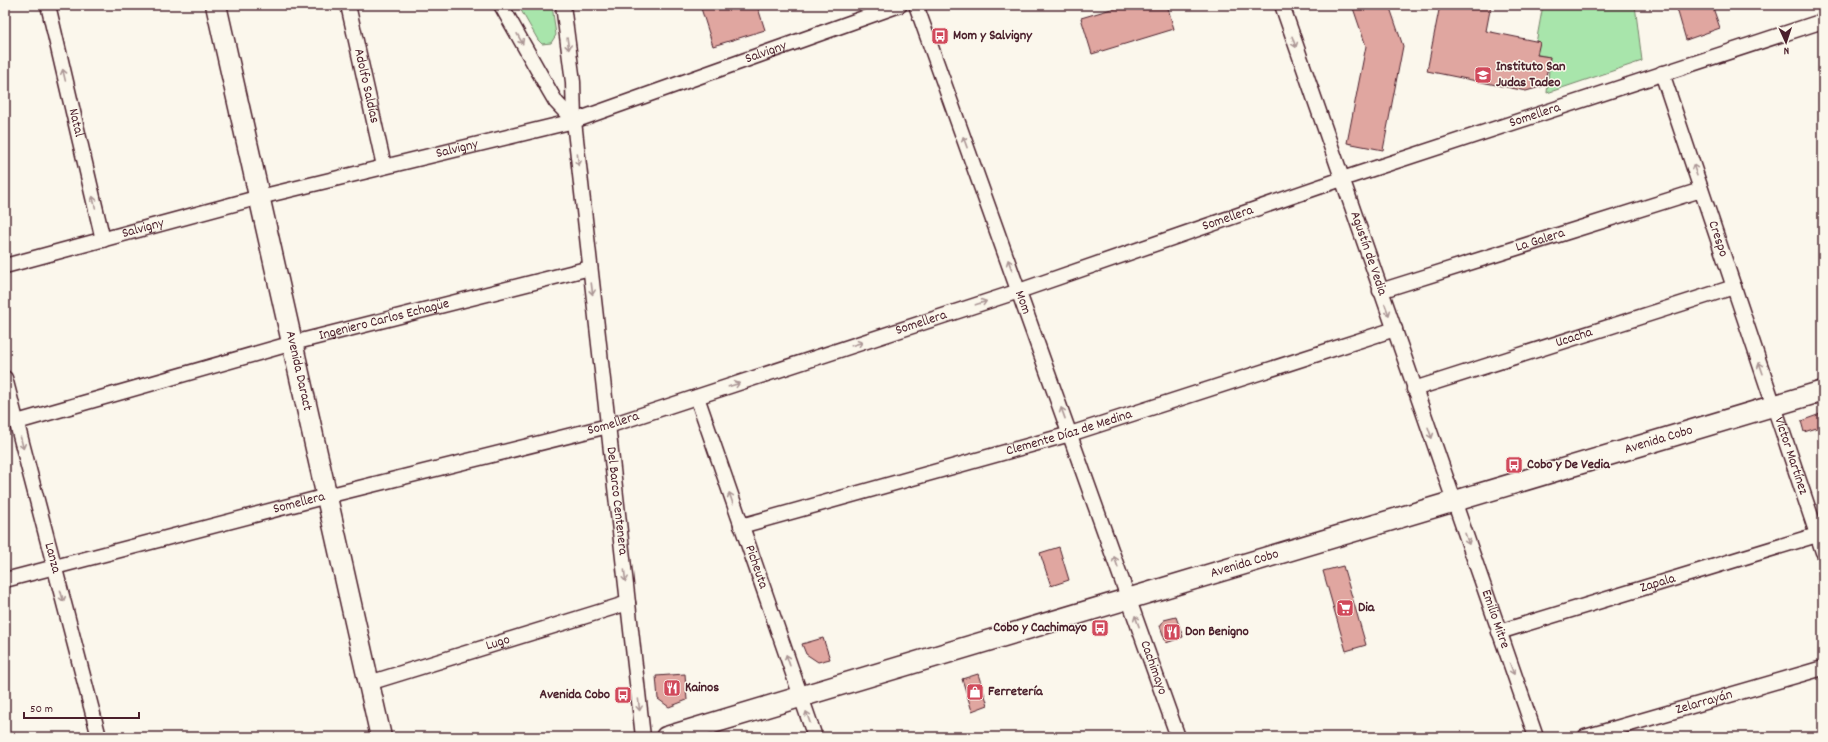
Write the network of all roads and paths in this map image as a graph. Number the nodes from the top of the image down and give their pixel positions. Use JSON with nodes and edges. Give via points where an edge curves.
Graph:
{"nodes":[{"id":1,"x":48,"y":5,"type":"edge"},
{"id":2,"x":216,"y":5,"type":"edge"},
{"id":3,"x":348,"y":5,"type":"edge"},
{"id":4,"x":501,"y":5,"type":"edge"},
{"id":5,"x":562,"y":5,"type":"edge"},
{"id":6,"x":900,"y":5,"type":"edge"},
{"id":7,"x":916,"y":5,"type":"edge"},
{"id":8,"x":1282,"y":5,"type":"edge"},
{"id":9,"x":1823,"y":21,"type":"edge"},
{"id":10,"x":1662,"y":73,"type":"junction"},
{"id":11,"x":574,"y":121,"type":"junction"},
{"id":12,"x":384,"y":166,"type":"junction"},
{"id":13,"x":1342,"y":179,"type":"junction"},
{"id":14,"x":1701,"y":190,"type":"junction"},
{"id":15,"x":260,"y":197,"type":"junction"},
{"id":16,"x":103,"y":240,"type":"junction"},
{"id":17,"x":5,"y":266,"type":"edge"},
{"id":18,"x":590,"y":268,"type":"junction"},
{"id":19,"x":1734,"y":287,"type":"junction"},
{"id":20,"x":1019,"y":291,"type":"junction"},
{"id":21,"x":1380,"y":291,"type":"junction"},
{"id":22,"x":1395,"y":329,"type":"junction"},
{"id":23,"x":293,"y":344,"type":"junction"},
{"id":24,"x":5,"y":378,"type":"edge"},
{"id":25,"x":1414,"y":389,"type":"junction"},
{"id":26,"x":1823,"y":391,"type":"edge"},
{"id":27,"x":697,"y":397,"type":"junction"},
{"id":28,"x":1773,"y":405,"type":"junction"},
{"id":29,"x":17,"y":422,"type":"junction"},
{"id":30,"x":608,"y":426,"type":"junction"},
{"id":31,"x":1070,"y":434,"type":"junction"},
{"id":32,"x":327,"y":496,"type":"junction"},
{"id":33,"x":1454,"y":502,"type":"junction"},
{"id":34,"x":741,"y":526,"type":"junction"},
{"id":35,"x":1817,"y":535,"type":"junction"},
{"id":36,"x":1823,"y":552,"type":"edge"},
{"id":37,"x":54,"y":567,"type":"junction"},
{"id":38,"x":5,"y":580,"type":"edge"},
{"id":39,"x":1129,"y":599,"type":"junction"},
{"id":40,"x":628,"y":603,"type":"junction"},
{"id":41,"x":1499,"y":632,"type":"junction"},
{"id":42,"x":1823,"y":668,"type":"edge"},
{"id":43,"x":368,"y":683,"type":"junction"},
{"id":44,"x":801,"y":697,"type":"junction"},
{"id":45,"x":99,"y":737,"type":"edge"},
{"id":46,"x":381,"y":737,"type":"edge"},
{"id":47,"x":643,"y":737,"type":"edge"},
{"id":48,"x":666,"y":737,"type":"edge"},
{"id":49,"x":815,"y":737,"type":"edge"},
{"id":50,"x":1178,"y":737,"type":"edge"},
{"id":51,"x":1536,"y":737,"type":"edge"},
{"id":52,"x":1585,"y":737,"type":"edge"}],
"edges":[{"from":16,"to":1,"type":"street","name":"Natal","one_way":true},
{"from":2,"to":15,"type":"main road","name":"Avenida Daract"},
{"from":3,"to":12,"type":"street","name":"Adolfo Saldías"},
{"from":4,"to":11,"type":"street","one_way":true,"via":[[552,96]]},
{"from":5,"to":11,"type":"street","name":"Del Barco Centenera","one_way":true,"via":[[573,82]]},
{"from":6,"to":11,"type":"street","name":"Salvigny"},
{"from":20,"to":7,"type":"street","name":"Mom","one_way":true},
{"from":8,"to":13,"type":"street","name":"Agustín de Vedia","one_way":true},
{"from":9,"to":10,"type":"street","name":"Somellera"},
{"from":10,"to":13,"type":"street","name":"Somellera"},
{"from":14,"to":10,"type":"street","name":"Crespo","one_way":true},
{"from":11,"to":12,"type":"street","name":"Salvigny"},
{"from":11,"to":18,"type":"street","name":"Del Barco Centenera","one_way":true},
{"from":12,"to":15,"type":"street","name":"Salvigny"},
{"from":13,"to":20,"type":"street","name":"Somellera"},
{"from":13,"to":21,"type":"street","name":"Agustín de Vedia"},
{"from":14,"to":19,"type":"street","name":"Crespo"},
{"from":14,"to":21,"type":"street","name":"La Galera"},
{"from":15,"to":16,"type":"street","name":"Salvigny"},
{"from":15,"to":23,"type":"main road","name":"Avenida Daract"},
{"from":16,"to":17,"type":"street","name":"Salvigny"},
{"from":18,"to":23,"type":"street","name":"Ingeniero Carlos Echagüe"},
{"from":18,"to":30,"type":"street","name":"Del Barco Centenera","one_way":true},
{"from":19,"to":25,"type":"street","name":"Ucacha"},
{"from":28,"to":19,"type":"street","name":"Crespo","one_way":true},
{"from":27,"to":20,"type":"street","name":"Somellera","one_way":true},
{"from":31,"to":20,"type":"street","name":"Mom","one_way":true},
{"from":21,"to":22,"type":"street","name":"Agustín de Vedia","one_way":true},
{"from":22,"to":25,"type":"street","name":"Agustín de Vedia"},
{"from":22,"to":31,"type":"street","name":"Clemente Díaz de Medina"},
{"from":23,"to":29,"type":"street","name":"Ingeniero Carlos Echagüe"},
{"from":23,"to":32,"type":"main road","name":"Avenida Daract"},
{"from":24,"to":29,"type":"street","name":"Lanza"},
{"from":25,"to":33,"type":"street","name":"Agustín de Vedia","one_way":true},
{"from":26,"to":28,"type":"main road","name":"Avenida Cobo"},
{"from":27,"to":30,"type":"street","name":"Somellera"},
{"from":34,"to":27,"type":"street","name":"Picheuta","one_way":true},
{"from":28,"to":33,"type":"main road","name":"Avenida Cobo"},
{"from":28,"to":35,"type":"street","name":"Víctor Martínez"},
{"from":29,"to":37,"type":"street","name":"Lanza","one_way":true},
{"from":30,"to":32,"type":"street","name":"Somellera"},
{"from":30,"to":40,"type":"street","name":"Del Barco Centenera","one_way":true},
{"from":31,"to":34,"type":"street","name":"Clemente Díaz de Medina"},
{"from":39,"to":31,"type":"street","name":"Mom","one_way":true},
{"from":32,"to":37,"type":"street","name":"Somellera"},
{"from":32,"to":43,"type":"main road","name":"Avenida Daract"},
{"from":33,"to":39,"type":"main road","name":"Avenida Cobo"},
{"from":33,"to":41,"type":"street","name":"Emilio Mitre","one_way":true},
{"from":44,"to":34,"type":"street","name":"Picheuta","one_way":true},
{"from":35,"to":36,"type":"street","name":"Víctor Martínez"},
{"from":35,"to":41,"type":"street","name":"Zapala"},
{"from":37,"to":38,"type":"street","name":"Somellera"},
{"from":37,"to":45,"type":"street","name":"Lanza","one_way":true},
{"from":39,"to":44,"type":"main road","name":"Avenida Cobo"},
{"from":50,"to":39,"type":"street","name":"Cachimayo","one_way":true},
{"from":40,"to":43,"type":"street","name":"Lugo"},
{"from":40,"to":47,"type":"street","name":"Del Barco Centenera","one_way":true},
{"from":41,"to":51,"type":"street","name":"Emilio Mitre","one_way":true},
{"from":42,"to":52,"type":"street","name":"Zelarrayán"},
{"from":43,"to":46,"type":"main road","name":"Avenida Daract"},
{"from":44,"to":48,"type":"main road","name":"Avenida Cobo"},
{"from":49,"to":44,"type":"street","name":"Picheuta","one_way":true}]}
